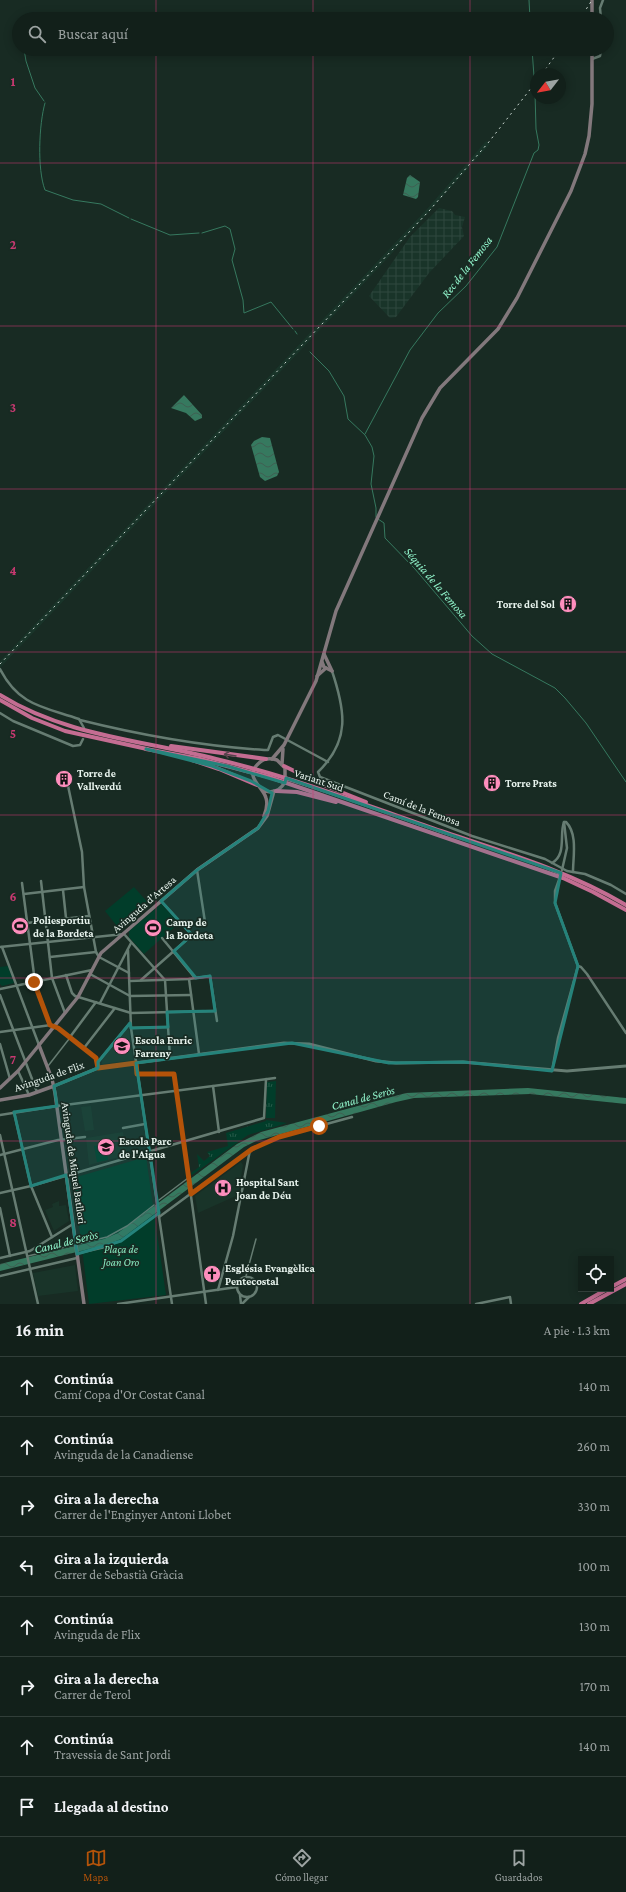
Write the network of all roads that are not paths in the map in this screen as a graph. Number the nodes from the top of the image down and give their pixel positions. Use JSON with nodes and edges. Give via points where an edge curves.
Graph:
{"nodes":[{"id":1,"x":592,"y":0,"type":"edge"},
{"id":2,"x":603,"y":0,"type":"edge"},
{"id":3,"x":592,"y":12,"type":"edge"},
{"id":4,"x":600,"y":12,"type":"edge"},
{"id":5,"x":600,"y":56,"type":"edge"},
{"id":6,"x":592,"y":59,"type":"joint"},
{"id":7,"x":324,"y":652,"type":"junction"},
{"id":8,"x":321,"y":663,"type":"junction"},
{"id":9,"x":328,"y":663,"type":"junction"},
{"id":10,"x":326,"y":668,"type":"junction"},
{"id":11,"x":0,"y":669,"type":"edge"},
{"id":12,"x":332,"y":671,"type":"junction"},
{"id":13,"x":317,"y":676,"type":"junction"},
{"id":14,"x":0,"y":695,"type":"edge"},
{"id":15,"x":0,"y":700,"type":"edge"},
{"id":16,"x":0,"y":713,"type":"edge"},
{"id":17,"x":80,"y":720,"type":"junction"},
{"id":18,"x":84,"y":728,"type":"dead end"},
{"id":19,"x":98,"y":734,"type":"junction"},
{"id":20,"x":82,"y":739,"type":"dead end"},
{"id":21,"x":284,"y":745,"type":"junction"},
{"id":22,"x":146,"y":749,"type":"junction"},
{"id":23,"x":266,"y":759,"type":"junction"},
{"id":24,"x":272,"y":759,"type":"junction"},
{"id":25,"x":328,"y":762,"type":"junction"},
{"id":26,"x":283,"y":765,"type":"junction"},
{"id":27,"x":250,"y":770,"type":"junction"},
{"id":28,"x":67,"y":782,"type":"dead end"},
{"id":29,"x":289,"y":782,"type":"junction"},
{"id":30,"x":256,"y":785,"type":"junction"},
{"id":31,"x":262,"y":790,"type":"junction"},
{"id":32,"x":275,"y":791,"type":"junction"},
{"id":33,"x":267,"y":803,"type":"junction"},
{"id":34,"x":265,"y":818,"type":"junction"},
{"id":35,"x":401,"y":822,"type":"junction"},
{"id":36,"x":564,"y":822,"type":"junction"},
{"id":37,"x":424,"y":825,"type":"junction"},
{"id":38,"x":256,"y":829,"type":"junction"},
{"id":39,"x":552,"y":864,"type":"junction"},
{"id":40,"x":198,"y":870,"type":"junction"},
{"id":41,"x":572,"y":872,"type":"junction"},
{"id":42,"x":41,"y":881,"type":"dead end"},
{"id":43,"x":22,"y":883,"type":"dead end"},
{"id":44,"x":84,"y":887,"type":"junction"},
{"id":45,"x":63,"y":890,"type":"junction"},
{"id":46,"x":42,"y":892,"type":"junction"},
{"id":47,"x":24,"y":894,"type":"junction"},
{"id":48,"x":626,"y":894,"type":"edge"},
{"id":49,"x":161,"y":901,"type":"junction"},
{"id":50,"x":626,"y":906,"type":"edge"},
{"id":51,"x":626,"y":910,"type":"edge"},
{"id":52,"x":89,"y":916,"type":"junction"},
{"id":53,"x":66,"y":918,"type":"junction"},
{"id":54,"x":45,"y":921,"type":"junction"},
{"id":55,"x":205,"y":922,"type":"dead end"},
{"id":56,"x":27,"y":923,"type":"junction"},
{"id":57,"x":124,"y":934,"type":"junction"},
{"id":58,"x":113,"y":935,"type":"junction"},
{"id":59,"x":93,"y":937,"type":"junction"},
{"id":60,"x":162,"y":938,"type":"dead end"},
{"id":61,"x":116,"y":939,"type":"junction"},
{"id":62,"x":48,"y":942,"type":"junction"},
{"id":63,"x":131,"y":943,"type":"junction"},
{"id":64,"x":30,"y":944,"type":"junction"},
{"id":65,"x":1,"y":947,"type":"edge"},
{"id":66,"x":128,"y":950,"type":"junction"},
{"id":67,"x":174,"y":951,"type":"junction"},
{"id":68,"x":96,"y":952,"type":"junction"},
{"id":69,"x":0,"y":956,"type":"edge"},
{"id":70,"x":6,"y":956,"type":"junction"},
{"id":71,"x":50,"y":957,"type":"junction"},
{"id":72,"x":98,"y":957,"type":"junction"},
{"id":73,"x":578,"y":966,"type":"junction"},
{"id":74,"x":119,"y":968,"type":"junction"},
{"id":75,"x":154,"y":968,"type":"junction"},
{"id":76,"x":92,"y":970,"type":"junction"},
{"id":77,"x":90,"y":974,"type":"junction"},
{"id":78,"x":129,"y":974,"type":"junction"},
{"id":79,"x":66,"y":975,"type":"junction"},
{"id":80,"x":52,"y":978,"type":"junction"},
{"id":81,"x":196,"y":978,"type":"junction"},
{"id":82,"x":189,"y":979,"type":"junction"},
{"id":83,"x":165,"y":980,"type":"junction"},
{"id":84,"x":130,"y":981,"type":"junction"},
{"id":85,"x":141,"y":981,"type":"junction"},
{"id":86,"x":34,"y":982,"type":"junction"},
{"id":87,"x":16,"y":985,"type":"junction"},
{"id":88,"x":110,"y":985,"type":"junction"},
{"id":89,"x":1,"y":987,"type":"edge"},
{"id":90,"x":0,"y":995,"type":"edge"},
{"id":91,"x":166,"y":995,"type":"junction"},
{"id":92,"x":191,"y":995,"type":"junction"},
{"id":93,"x":78,"y":996,"type":"junction"},
{"id":94,"x":130,"y":996,"type":"junction"},
{"id":95,"x":98,"y":1003,"type":"junction"},
{"id":96,"x":115,"y":1008,"type":"junction"},
{"id":97,"x":194,"y":1011,"type":"junction"},
{"id":98,"x":215,"y":1011,"type":"junction"},
{"id":99,"x":167,"y":1012,"type":"junction"},
{"id":100,"x":65,"y":1013,"type":"junction"},
{"id":101,"x":131,"y":1013,"type":"junction"},
{"id":102,"x":217,"y":1021,"type":"dead end"},
{"id":103,"x":130,"y":1023,"type":"junction"},
{"id":104,"x":53,"y":1026,"type":"junction"},
{"id":105,"x":168,"y":1026,"type":"junction"},
{"id":106,"x":33,"y":1028,"type":"junction"},
{"id":107,"x":131,"y":1028,"type":"junction"},
{"id":108,"x":14,"y":1030,"type":"junction"},
{"id":109,"x":0,"y":1032,"type":"edge"},
{"id":110,"x":626,"y":1033,"type":"edge"},
{"id":111,"x":70,"y":1037,"type":"junction"},
{"id":112,"x":0,"y":1044,"type":"edge"},
{"id":113,"x":39,"y":1045,"type":"junction"},
{"id":114,"x":84,"y":1048,"type":"junction"},
{"id":115,"x":199,"y":1054,"type":"junction"},
{"id":116,"x":170,"y":1058,"type":"junction"},
{"id":117,"x":25,"y":1062,"type":"junction"},
{"id":118,"x":98,"y":1062,"type":"junction"},
{"id":119,"x":136,"y":1063,"type":"junction"},
{"id":120,"x":48,"y":1066,"type":"junction"},
{"id":121,"x":626,"y":1066,"type":"edge"},
{"id":122,"x":98,"y":1068,"type":"junction"},
{"id":123,"x":552,"y":1071,"type":"junction"},
{"id":124,"x":18,"y":1072,"type":"junction"},
{"id":125,"x":137,"y":1074,"type":"junction"},
{"id":126,"x":275,"y":1078,"type":"dead end"},
{"id":127,"x":266,"y":1079,"type":"junction"},
{"id":128,"x":10,"y":1080,"type":"junction"},
{"id":129,"x":54,"y":1086,"type":"junction"},
{"id":130,"x":213,"y":1086,"type":"junction"},
{"id":131,"x":0,"y":1088,"type":"edge"},
{"id":132,"x":177,"y":1091,"type":"junction"},
{"id":133,"x":37,"y":1092,"type":"junction"},
{"id":134,"x":29,"y":1095,"type":"junction"},
{"id":135,"x":140,"y":1096,"type":"junction"},
{"id":136,"x":0,"y":1100,"type":"edge"},
{"id":137,"x":57,"y":1106,"type":"junction"},
{"id":138,"x":14,"y":1112,"type":"junction"},
{"id":139,"x":0,"y":1115,"type":"edge"},
{"id":140,"x":352,"y":1117,"type":"dead end"},
{"id":141,"x":145,"y":1124,"type":"junction"},
{"id":142,"x":123,"y":1128,"type":"dead end"},
{"id":143,"x":219,"y":1132,"type":"junction"},
{"id":144,"x":0,"y":1135,"type":"edge"},
{"id":145,"x":85,"y":1137,"type":"dead end"},
{"id":146,"x":61,"y":1140,"type":"junction"},
{"id":147,"x":184,"y":1141,"type":"junction"},
{"id":148,"x":23,"y":1150,"type":"junction"},
{"id":149,"x":250,"y":1150,"type":"junction"},
{"id":150,"x":149,"y":1152,"type":"junction"},
{"id":151,"x":5,"y":1154,"type":"junction"},
{"id":152,"x":0,"y":1155,"type":"edge"},
{"id":153,"x":239,"y":1157,"type":"junction"},
{"id":154,"x":247,"y":1161,"type":"junction"},
{"id":155,"x":66,"y":1175,"type":"junction"},
{"id":156,"x":188,"y":1178,"type":"junction"},
{"id":157,"x":31,"y":1186,"type":"junction"},
{"id":158,"x":12,"y":1190,"type":"junction"},
{"id":159,"x":0,"y":1193,"type":"edge"},
{"id":160,"x":191,"y":1194,"type":"junction"},
{"id":161,"x":158,"y":1201,"type":"junction"},
{"id":162,"x":154,"y":1205,"type":"dead end"},
{"id":163,"x":0,"y":1208,"type":"edge"},
{"id":164,"x":159,"y":1213,"type":"junction"},
{"id":165,"x":159,"y":1217,"type":"junction"},
{"id":166,"x":73,"y":1224,"type":"junction"},
{"id":167,"x":52,"y":1237,"type":"junction"},
{"id":168,"x":256,"y":1239,"type":"dead end"},
{"id":169,"x":26,"y":1252,"type":"junction"},
{"id":170,"x":77,"y":1255,"type":"junction"},
{"id":171,"x":10,"y":1256,"type":"junction"},
{"id":172,"x":28,"y":1257,"type":"junction"},
{"id":173,"x":0,"y":1258,"type":"edge"},
{"id":174,"x":29,"y":1269,"type":"junction"},
{"id":175,"x":0,"y":1276,"type":"edge"},
{"id":176,"x":246,"y":1276,"type":"junction"},
{"id":177,"x":626,"y":1279,"type":"edge"},
{"id":178,"x":626,"y":1284,"type":"edge"},
{"id":179,"x":614,"y":1285,"type":"edge"},
{"id":180,"x":237,"y":1287,"type":"junction"},
{"id":181,"x":218,"y":1290,"type":"junction"},
{"id":182,"x":205,"y":1292,"type":"junction"},
{"id":183,"x":602,"y":1292,"type":"edge"},
{"id":184,"x":240,"y":1294,"type":"junction"},
{"id":185,"x":170,"y":1297,"type":"junction"},
{"id":186,"x":249,"y":1297,"type":"junction"},
{"id":187,"x":38,"y":1304,"type":"edge"},
{"id":188,"x":84,"y":1304,"type":"edge"},
{"id":189,"x":118,"y":1304,"type":"edge"},
{"id":190,"x":172,"y":1304,"type":"edge"},
{"id":191,"x":206,"y":1304,"type":"edge"},
{"id":192,"x":242,"y":1304,"type":"edge"},
{"id":193,"x":476,"y":1304,"type":"edge"},
{"id":194,"x":511,"y":1304,"type":"edge"},
{"id":195,"x":581,"y":1304,"type":"edge"},
{"id":196,"x":589,"y":1304,"type":"edge"}],
"edges":[{"from":1,"to":3,"type":"main road"},
{"from":2,"to":4,"type":"street"},
{"from":5,"to":6,"type":"street"},
{"from":6,"to":7,"type":"main road","via":[[589,136],[571,191],[517,298],[498,329],[440,388],[430,404],[402,460],[336,611]]},
{"from":7,"to":8,"type":"main road"},
{"from":7,"to":9,"type":"main road"},
{"from":8,"to":9,"type":"main road"},
{"from":8,"to":10,"type":"main road"},
{"from":8,"to":13,"type":"main road"},
{"from":9,"to":12,"type":"main road"},
{"from":10,"to":12,"type":"main road"},
{"from":10,"to":13,"type":"main road"},
{"from":11,"to":17,"type":"street","via":[[10,686],[27,701]]},
{"from":12,"to":25,"type":"street","name":"Camí de la Femosa","via":[[343,716],[340,742]]},
{"from":13,"to":21,"type":"main road"},
{"from":14,"to":19,"type":"highway","name":"Variant Sud","via":[[48,719]]},
{"from":15,"to":22,"type":"highway","via":[[32,718],[65,731]]},
{"from":16,"to":20,"type":"street","via":[[72,746],[79,745]]},
{"from":17,"to":18,"type":"street"},
{"from":17,"to":25,"type":"street","via":[[207,745],[264,750],[268,750],[274,737],[278,735]]},
{"from":23,"to":19,"type":"highway","one_way":true},
{"from":19,"to":27,"type":"highway","name":"Variant Sud","via":[[197,754]]},
{"from":21,"to":24,"type":"main road"},
{"from":21,"to":26,"type":"main road","via":[[281,755]]},
{"from":22,"to":27,"type":"highway","name":"Variant Sud"},
{"from":22,"to":30,"type":"highway","via":[[219,769]]},
{"from":23,"to":24,"type":"main road"},
{"from":23,"to":30,"type":"main road","via":[[259,762],[255,768],[253,776]]},
{"from":24,"to":26,"type":"main road"},
{"from":25,"to":39,"type":"street","name":"Camí de la Femosa","via":[[318,774],[323,778]]},
{"from":26,"to":32,"type":"main road","via":[[286,773],[285,782]]},
{"from":26,"to":37,"type":"highway","via":[[335,790]]},
{"from":27,"to":29,"type":"highway","name":"Variant Sud"},
{"from":28,"to":44,"type":"street","via":[[82,852]]},
{"from":29,"to":35,"type":"highway","name":"Variant Sud"},
{"from":29,"to":37,"type":"highway","name":"Variant Sud"},
{"from":30,"to":31,"type":"main road"},
{"from":31,"to":32,"type":"main road"},
{"from":31,"to":33,"type":"main road"},
{"from":32,"to":34,"type":"main road"},
{"from":32,"to":35,"type":"highway","via":[[291,791],[313,796]]},
{"from":33,"to":34,"type":"main road"},
{"from":33,"to":38,"type":"main road","via":[[264,816]]},
{"from":34,"to":38,"type":"main road"},
{"from":35,"to":51,"type":"highway","via":[[569,880]]},
{"from":36,"to":39,"type":"street","via":[[561,853]]},
{"from":36,"to":41,"type":"street","via":[[570,826],[574,844]]},
{"from":36,"to":73,"type":"street","via":[[568,845],[555,894],[556,907]]},
{"from":37,"to":50,"type":"highway","name":"Variant Sud","via":[[559,872],[598,889]]},
{"from":38,"to":40,"type":"main road","name":"Avinguda d'Artesa"},
{"from":39,"to":41,"type":"street","name":"Camí de la Femosa"},
{"from":40,"to":49,"type":"main road","name":"Avinguda d'Artesa"},
{"from":40,"to":55,"type":"street"},
{"from":41,"to":48,"type":"street","name":"Camí de la Femosa","via":[[611,885]]},
{"from":42,"to":46,"type":"street"},
{"from":43,"to":47,"type":"street"},
{"from":44,"to":45,"type":"street"},
{"from":44,"to":52,"type":"street"},
{"from":45,"to":46,"type":"street"},
{"from":45,"to":53,"type":"street"},
{"from":46,"to":47,"type":"street"},
{"from":46,"to":54,"type":"street"},
{"from":47,"to":56,"type":"street"},
{"from":49,"to":57,"type":"main road","name":"Avinguda d'Artesa"},
{"from":49,"to":67,"type":"street","via":[[192,935]]},
{"from":52,"to":53,"type":"street"},
{"from":52,"to":59,"type":"street"},
{"from":53,"to":54,"type":"street"},
{"from":54,"to":56,"type":"street"},
{"from":54,"to":62,"type":"street"},
{"from":56,"to":64,"type":"street"},
{"from":57,"to":58,"type":"street"},
{"from":57,"to":61,"type":"main road","name":"Avinguda d'Artesa"},
{"from":57,"to":63,"type":"street"},
{"from":58,"to":59,"type":"street"},
{"from":58,"to":61,"type":"street"},
{"from":59,"to":62,"type":"street"},
{"from":59,"to":68,"type":"street"},
{"from":60,"to":67,"type":"street"},
{"from":61,"to":72,"type":"main road","name":"Avinguda d'Artesa"},
{"from":62,"to":64,"type":"street"},
{"from":62,"to":71,"type":"street"},
{"from":63,"to":66,"type":"street"},
{"from":63,"to":75,"type":"street"},
{"from":64,"to":65,"type":"street"},
{"from":64,"to":86,"type":"street"},
{"from":65,"to":70,"type":"street"},
{"from":66,"to":74,"type":"street"},
{"from":66,"to":78,"type":"street"},
{"from":67,"to":75,"type":"street"},
{"from":67,"to":81,"type":"street"},
{"from":68,"to":71,"type":"street"},
{"from":68,"to":72,"type":"street"},
{"from":69,"to":70,"type":"street"},
{"from":70,"to":87,"type":"street"},
{"from":71,"to":80,"type":"street"},
{"from":72,"to":74,"type":"street"},
{"from":72,"to":76,"type":"main road","name":"Avinguda d'Artesa"},
{"from":73,"to":110,"type":"street","via":[[587,974]]},
{"from":73,"to":123,"type":"street","via":[[558,1038]]},
{"from":74,"to":78,"type":"street"},
{"from":74,"to":88,"type":"street"},
{"from":75,"to":83,"type":"street"},
{"from":75,"to":85,"type":"street"},
{"from":76,"to":77,"type":"main road","name":"Avinguda d'Artesa"},
{"from":76,"to":79,"type":"street"},
{"from":77,"to":88,"type":"street"},
{"from":77,"to":93,"type":"main road","name":"Avinguda d'Artesa"},
{"from":78,"to":84,"type":"street"},
{"from":79,"to":80,"type":"street"},
{"from":79,"to":93,"type":"street","via":[[72,993]]},
{"from":80,"to":86,"type":"street"},
{"from":80,"to":100,"type":"street"},
{"from":81,"to":82,"type":"street"},
{"from":81,"to":98,"type":"street","via":[[210,976]]},
{"from":82,"to":83,"type":"street"},
{"from":82,"to":92,"type":"street"},
{"from":83,"to":85,"type":"street"},
{"from":83,"to":91,"type":"street"},
{"from":84,"to":85,"type":"street"},
{"from":84,"to":94,"type":"street"},
{"from":86,"to":87,"type":"street"},
{"from":86,"to":104,"type":"street"},
{"from":87,"to":89,"type":"street"},
{"from":87,"to":106,"type":"street"},
{"from":88,"to":94,"type":"street"},
{"from":88,"to":95,"type":"street"},
{"from":90,"to":108,"type":"street"},
{"from":91,"to":92,"type":"street"},
{"from":91,"to":94,"type":"street"},
{"from":91,"to":99,"type":"street"},
{"from":92,"to":97,"type":"street"},
{"from":93,"to":95,"type":"street"},
{"from":93,"to":100,"type":"main road","name":"Avinguda d'Artesa"},
{"from":94,"to":101,"type":"street"},
{"from":95,"to":96,"type":"street"},
{"from":95,"to":111,"type":"street"},
{"from":96,"to":101,"type":"street"},
{"from":96,"to":114,"type":"street"},
{"from":97,"to":98,"type":"street"},
{"from":97,"to":99,"type":"street"},
{"from":97,"to":115,"type":"street"},
{"from":98,"to":102,"type":"street"},
{"from":99,"to":101,"type":"street"},
{"from":99,"to":105,"type":"street"},
{"from":100,"to":104,"type":"main road","name":"Avinguda d'Artesa"},
{"from":101,"to":103,"type":"street"},
{"from":103,"to":107,"type":"street"},
{"from":103,"to":118,"type":"street"},
{"from":104,"to":106,"type":"street"},
{"from":104,"to":111,"type":"street"},
{"from":104,"to":113,"type":"main road","name":"Avinguda d'Artesa"},
{"from":105,"to":107,"type":"street"},
{"from":105,"to":116,"type":"street"},
{"from":106,"to":108,"type":"street"},
{"from":106,"to":113,"type":"street"},
{"from":107,"to":119,"type":"street"},
{"from":108,"to":109,"type":"street"},
{"from":108,"to":117,"type":"street"},
{"from":111,"to":114,"type":"street"},
{"from":111,"to":120,"type":"street"},
{"from":112,"to":128,"type":"street"},
{"from":113,"to":117,"type":"main road","name":"Avinguda d'Artesa"},
{"from":113,"to":120,"type":"main road","name":"Avinguda de Miquel Batllori"},
{"from":114,"to":118,"type":"street"},
{"from":115,"to":116,"type":"street","name":"Avinguda de Flix"},
{"from":115,"to":123,"type":"street","name":"Avinguda de Flix","via":[[302,1043],[389,1063],[463,1062]]},
{"from":116,"to":119,"type":"street","name":"Avinguda de Flix"},
{"from":117,"to":124,"type":"main road","name":"Avinguda d'Artesa"},
{"from":117,"to":133,"type":"street"},
{"from":118,"to":122,"type":"street"},
{"from":119,"to":122,"type":"street","name":"Avinguda de Flix"},
{"from":119,"to":125,"type":"street"},
{"from":120,"to":129,"type":"main road","name":"Avinguda de Miquel Batllori"},
{"from":121,"to":123,"type":"street","name":"Avinguda de Flix"},
{"from":122,"to":129,"type":"street","name":"Avinguda de Flix"},
{"from":124,"to":128,"type":"main road","name":"Avinguda d'Artesa"},
{"from":124,"to":134,"type":"street"},
{"from":125,"to":132,"type":"street","via":[[174,1074]]},
{"from":125,"to":135,"type":"street"},
{"from":126,"to":127,"type":"street"},
{"from":127,"to":130,"type":"street"},
{"from":127,"to":143,"type":"street","via":[[264,1118]]},
{"from":128,"to":131,"type":"main road","name":"Avinguda d'Artesa"},
{"from":129,"to":133,"type":"main road","name":"Avinguda de Flix"},
{"from":129,"to":137,"type":"main road","name":"Avinguda de Miquel Batllori"},
{"from":130,"to":132,"type":"street"},
{"from":130,"to":143,"type":"street"},
{"from":132,"to":135,"type":"street"},
{"from":132,"to":147,"type":"street"},
{"from":133,"to":134,"type":"main road","name":"Avinguda de Flix"},
{"from":134,"to":136,"type":"main road","name":"Avinguda de Flix"},
{"from":135,"to":137,"type":"street"},
{"from":135,"to":141,"type":"street"},
{"from":137,"to":138,"type":"street"},
{"from":137,"to":146,"type":"main road","name":"Avinguda de Miquel Batllori"},
{"from":138,"to":139,"type":"street"},
{"from":138,"to":148,"type":"street"},
{"from":140,"to":149,"type":"street","via":[[279,1137]]},
{"from":141,"to":142,"type":"street"},
{"from":141,"to":150,"type":"street"},
{"from":143,"to":147,"type":"street"},
{"from":144,"to":151,"type":"street"},
{"from":145,"to":146,"type":"street"},
{"from":146,"to":148,"type":"street"},
{"from":146,"to":155,"type":"main road","name":"Avinguda de Miquel Batllori"},
{"from":147,"to":150,"type":"street"},
{"from":147,"to":156,"type":"street"},
{"from":148,"to":151,"type":"street"},
{"from":148,"to":157,"type":"street"},
{"from":149,"to":153,"type":"street"},
{"from":149,"to":154,"type":"street"},
{"from":150,"to":155,"type":"street"},
{"from":150,"to":161,"type":"street"},
{"from":151,"to":152,"type":"street"},
{"from":151,"to":158,"type":"street"},
{"from":153,"to":154,"type":"street"},
{"from":153,"to":160,"type":"street"},
{"from":154,"to":181,"type":"street","via":[[233,1236]]},
{"from":155,"to":157,"type":"street"},
{"from":155,"to":166,"type":"main road","name":"Avinguda de Miquel Batllori"},
{"from":156,"to":160,"type":"street"},
{"from":156,"to":161,"type":"street"},
{"from":157,"to":158,"type":"street"},
{"from":157,"to":167,"type":"street"},
{"from":158,"to":159,"type":"street"},
{"from":158,"to":169,"type":"street"},
{"from":160,"to":165,"type":"street"},
{"from":160,"to":182,"type":"street"},
{"from":161,"to":164,"type":"street"},
{"from":162,"to":172,"type":"street","via":[[108,1237]]},
{"from":163,"to":171,"type":"street"},
{"from":164,"to":165,"type":"street"},
{"from":164,"to":170,"type":"street","via":[[121,1241]]},
{"from":165,"to":185,"type":"street"},
{"from":166,"to":167,"type":"street"},
{"from":166,"to":170,"type":"main road","name":"Avinguda de Miquel Batllori"},
{"from":167,"to":169,"type":"street"},
{"from":168,"to":176,"type":"street"},
{"from":169,"to":171,"type":"street"},
{"from":169,"to":172,"type":"street"},
{"from":170,"to":174,"type":"street"},
{"from":170,"to":188,"type":"main road"},
{"from":171,"to":173,"type":"street"},
{"from":172,"to":174,"type":"street"},
{"from":174,"to":175,"type":"street"},
{"from":174,"to":187,"type":"street"},
{"from":176,"to":180,"type":"street","via":[[240,1279]]},
{"from":176,"to":186,"type":"street","via":[[253,1278],[257,1284],[257,1291]]},
{"from":177,"to":179,"type":"highway"},
{"from":178,"to":196,"type":"highway"},
{"from":180,"to":181,"type":"street"},
{"from":180,"to":184,"type":"street"},
{"from":181,"to":182,"type":"street"},
{"from":182,"to":185,"type":"street"},
{"from":182,"to":191,"type":"street"},
{"from":183,"to":195,"type":"highway"},
{"from":184,"to":186,"type":"street"},
{"from":184,"to":192,"type":"street"},
{"from":185,"to":189,"type":"street"},
{"from":185,"to":190,"type":"street"},
{"from":186,"to":192,"type":"street"},
{"from":193,"to":194,"type":"street","via":[[510,1297]]}]}
